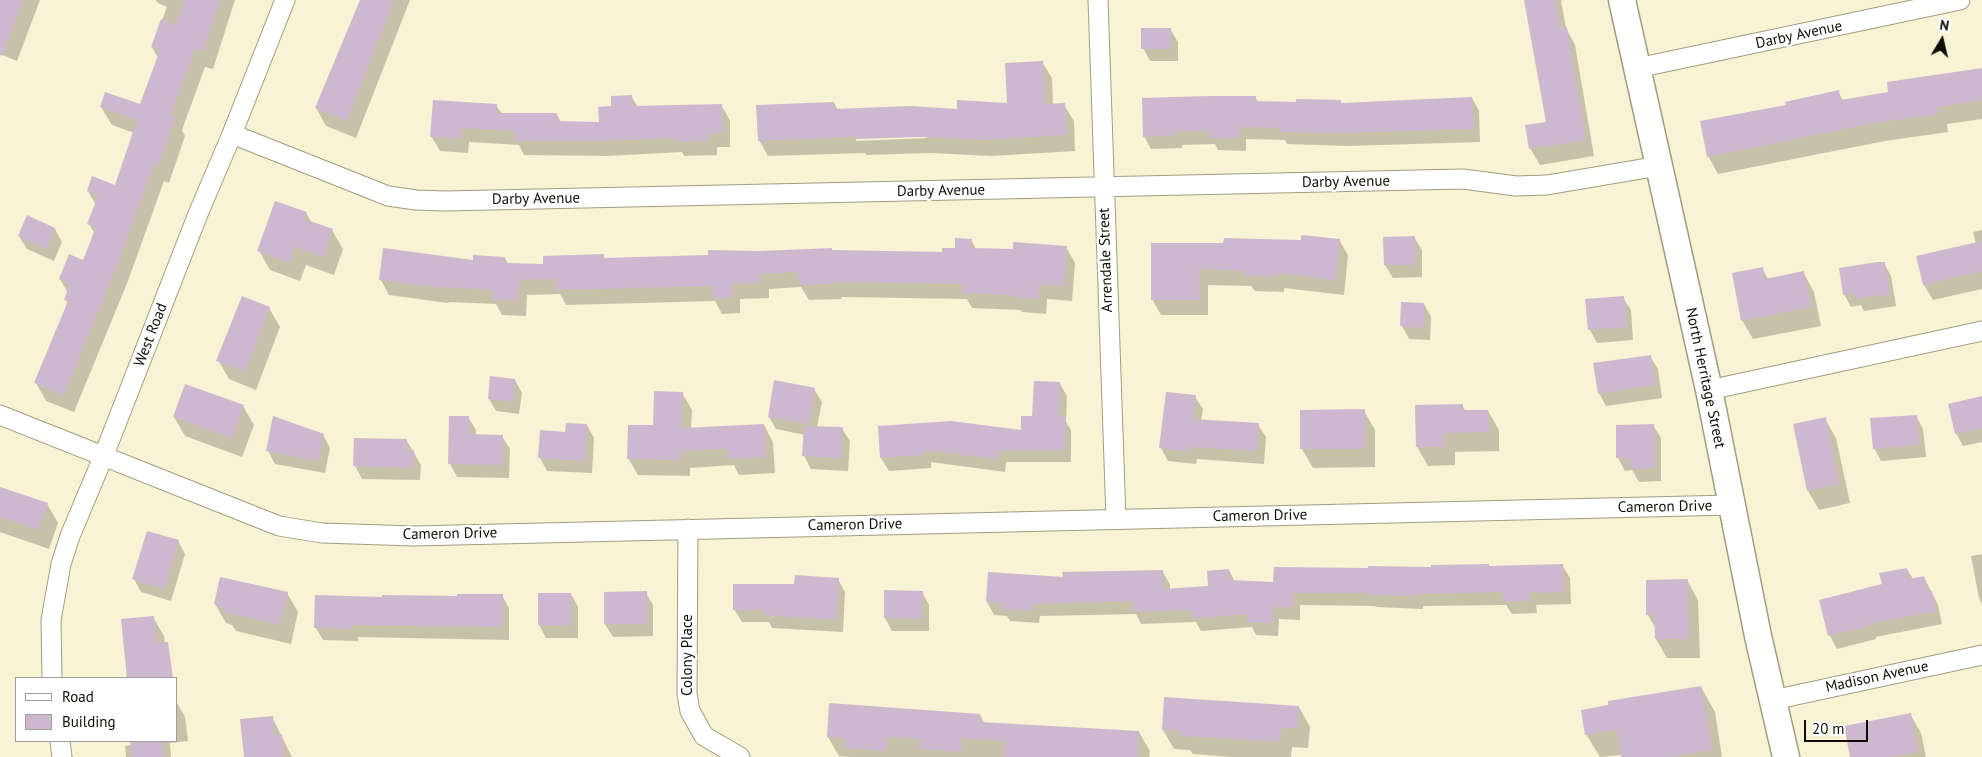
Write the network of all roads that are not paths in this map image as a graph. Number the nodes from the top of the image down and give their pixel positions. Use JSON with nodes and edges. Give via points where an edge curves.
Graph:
{"nodes":[{"id":1,"x":285,"y":0,"type":"edge"},
{"id":2,"x":1098,"y":0,"type":"edge"},
{"id":3,"x":1622,"y":0,"type":"edge"},
{"id":4,"x":1960,"y":0,"type":"edge"},
{"id":5,"x":1637,"y":68,"type":"junction"},
{"id":6,"x":232,"y":134,"type":"junction"},
{"id":7,"x":1659,"y":166,"type":"junction"},
{"id":8,"x":1104,"y":187,"type":"junction"},
{"id":9,"x":1982,"y":331,"type":"edge"},
{"id":10,"x":1709,"y":390,"type":"junction"},
{"id":11,"x":0,"y":415,"type":"edge"},
{"id":12,"x":104,"y":455,"type":"junction"},
{"id":13,"x":1732,"y":505,"type":"junction"},
{"id":14,"x":1116,"y":519,"type":"junction"},
{"id":15,"x":688,"y":528,"type":"junction"},
{"id":16,"x":1982,"y":655,"type":"edge"},
{"id":17,"x":52,"y":677,"type":"edge"},
{"id":18,"x":1773,"y":700,"type":"junction"},
{"id":19,"x":60,"y":742,"type":"edge"},
{"id":20,"x":62,"y":757,"type":"edge"},
{"id":21,"x":740,"y":757,"type":"edge"},
{"id":22,"x":1786,"y":757,"type":"edge"}],
"edges":[{"from":1,"to":6,"type":"street","name":"West Road"},
{"from":2,"to":8,"type":"street","name":"Arrendale Street"},
{"from":3,"to":5,"type":"street","name":"North Herritage Street"},
{"from":4,"to":5,"type":"street","name":"Darby Avenue"},
{"from":5,"to":7,"type":"street","name":"North Herritage Street"},
{"from":6,"to":8,"type":"street","name":"Darby Avenue","via":[[388,196],[416,200]]},
{"from":6,"to":12,"type":"street","name":"West Road"},
{"from":7,"to":8,"type":"street","name":"Darby Avenue","via":[[1547,186],[1516,186],[1463,179]]},
{"from":7,"to":10,"type":"street","name":"North Herritage Street"},
{"from":8,"to":14,"type":"street","name":"Arrendale Street"},
{"from":9,"to":10,"type":"street"},
{"from":10,"to":13,"type":"street","name":"North Herritage Street"},
{"from":11,"to":12,"type":"street","name":"Cameron Drive"},
{"from":12,"to":15,"type":"street","name":"Cameron Drive","via":[[279,526],[322,533],[414,536]]},
{"from":12,"to":17,"type":"street","name":"West Road","via":[[61,564],[51,620]]},
{"from":13,"to":14,"type":"street","name":"Cameron Drive"},
{"from":13,"to":18,"type":"street","name":"North Herritage Street"},
{"from":14,"to":15,"type":"street","name":"Cameron Drive"},
{"from":15,"to":21,"type":"street","name":"Colony Place","via":[[687,694],[690,711],[704,736]]},
{"from":16,"to":18,"type":"street","name":"Madison Avenue"},
{"from":18,"to":22,"type":"street","name":"North Herritage Street"},
{"from":19,"to":20,"type":"street"}]}
